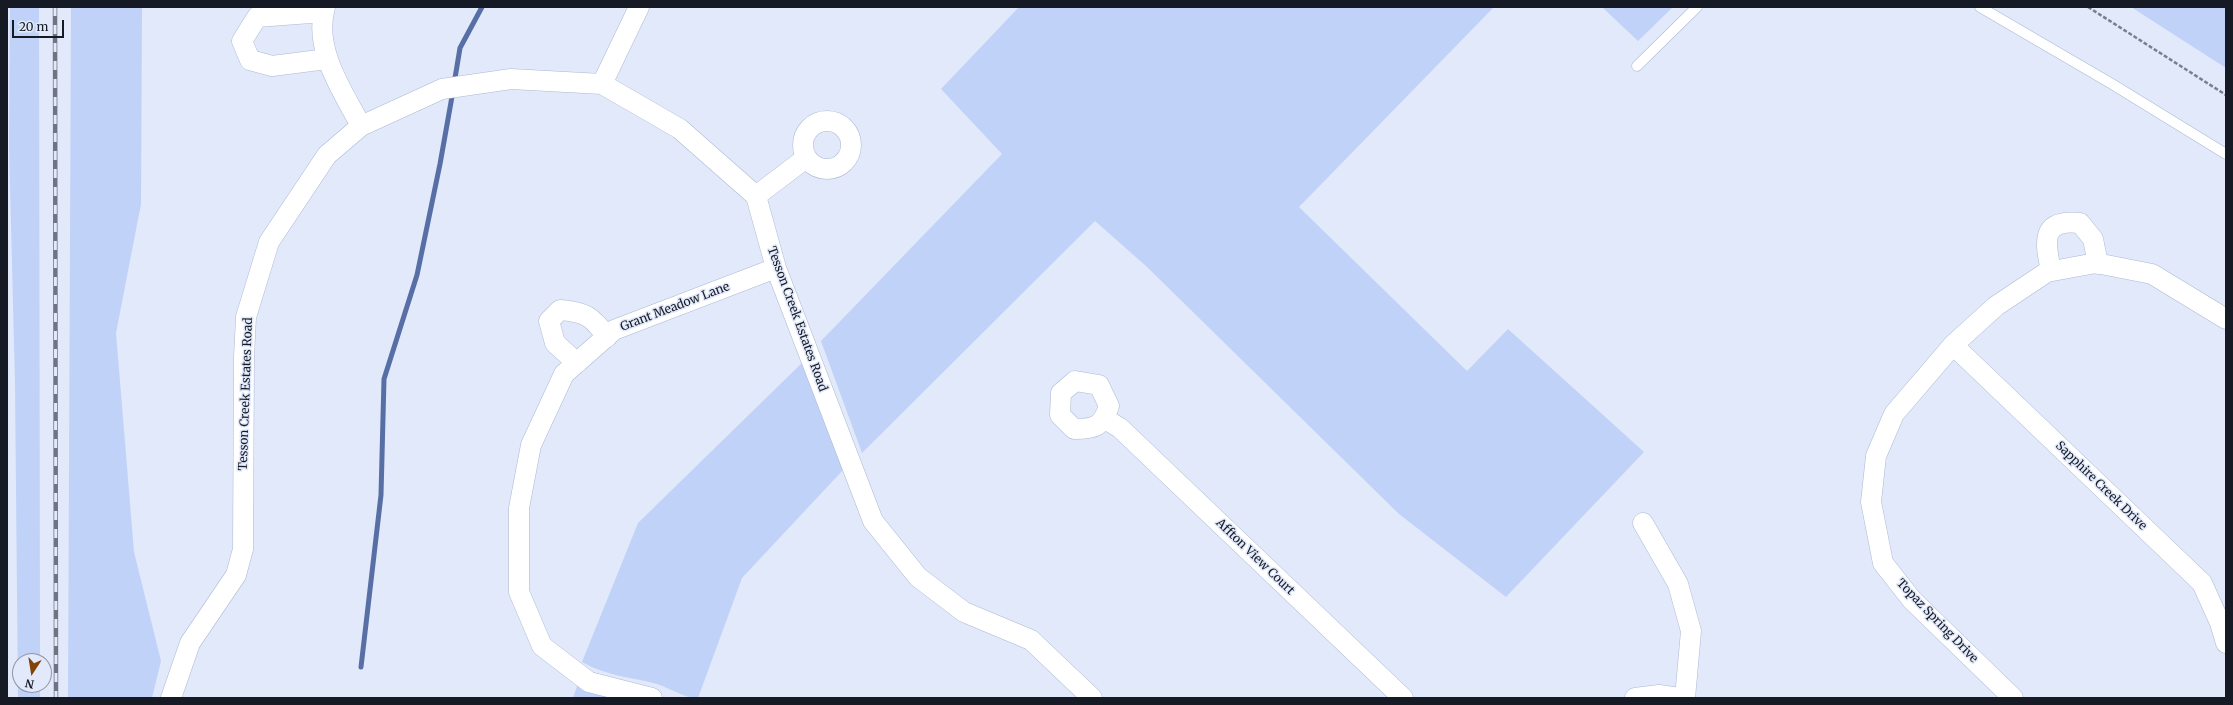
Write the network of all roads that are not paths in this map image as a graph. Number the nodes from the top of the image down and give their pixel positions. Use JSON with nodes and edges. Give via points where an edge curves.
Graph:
{"nodes":[{"id":1,"x":639,"y":7,"type":"edge"},
{"id":2,"x":1697,"y":7,"type":"edge"},
{"id":3,"x":1980,"y":7,"type":"edge"},
{"id":4,"x":324,"y":10,"type":"edge"},
{"id":5,"x":327,"y":59,"type":"junction"},
{"id":6,"x":1637,"y":66,"type":"dead end"},
{"id":7,"x":602,"y":84,"type":"junction"},
{"id":8,"x":361,"y":126,"type":"junction"},
{"id":9,"x":2226,"y":154,"type":"edge"},
{"id":10,"x":806,"y":158,"type":"dead end"},
{"id":11,"x":756,"y":196,"type":"junction"},
{"id":12,"x":2098,"y":264,"type":"junction"},
{"id":13,"x":776,"y":268,"type":"junction"},
{"id":14,"x":2051,"y":271,"type":"junction"},
{"id":15,"x":2226,"y":319,"type":"edge"},
{"id":16,"x":607,"y":337,"type":"junction"},
{"id":17,"x":1954,"y":345,"type":"junction"},
{"id":18,"x":577,"y":363,"type":"junction"},
{"id":19,"x":1105,"y":419,"type":"dead end"},
{"id":20,"x":1643,"y":523,"type":"dead end"},
{"id":21,"x":2226,"y":643,"type":"edge"},
{"id":22,"x":171,"y":698,"type":"edge"},
{"id":23,"x":652,"y":698,"type":"edge"},
{"id":24,"x":1092,"y":698,"type":"edge"},
{"id":25,"x":1403,"y":698,"type":"edge"},
{"id":26,"x":1635,"y":698,"type":"edge"},
{"id":27,"x":1679,"y":698,"type":"edge"},
{"id":28,"x":1685,"y":698,"type":"edge"},
{"id":29,"x":2013,"y":698,"type":"edge"}],
"edges":[{"from":1,"to":7,"type":"street"},
{"from":2,"to":6,"type":"lane"},
{"from":3,"to":9,"type":"lane"},
{"from":4,"to":5,"type":"street","via":[[323,35]]},
{"from":4,"to":5,"type":"street","via":[[257,17],[242,41],[250,60],[272,66]]},
{"from":5,"to":8,"type":"street"},
{"from":7,"to":8,"type":"street","name":"Tesson Creek Estates Road","via":[[511,79],[442,90]]},
{"from":7,"to":11,"type":"street","name":"Tesson Creek Estates Road","via":[[680,129]]},
{"from":8,"to":22,"type":"street","name":"Tesson Creek Estates Road","via":[[327,155],[269,242],[246,317],[243,549],[236,575],[190,643]]},
{"from":10,"to":11,"type":"street"},
{"from":11,"to":13,"type":"street","name":"Tesson Creek Estates Road"},
{"from":12,"to":14,"type":"street"},
{"from":12,"to":14,"type":"street","via":[[2093,239],[2080,224],[2064,222],[2053,227],[2046,237]]},
{"from":12,"to":15,"type":"street","via":[[2152,274]]},
{"from":13,"to":16,"type":"street","name":"Grant Meadow Lane","via":[[614,330]]},
{"from":13,"to":24,"type":"street","name":"Tesson Creek Estates Road","via":[[873,521],[918,577],[964,612],[1031,640]]},
{"from":14,"to":17,"type":"street","name":"Topaz Spring Drive","via":[[1996,306]]},
{"from":16,"to":18,"type":"street","name":"Grant Meadow Lane"},
{"from":16,"to":18,"type":"street","via":[[595,320],[580,311],[560,310],[549,321],[555,343]]},
{"from":17,"to":21,"type":"street","name":"Sapphire Creek Drive","via":[[2202,583]]},
{"from":17,"to":29,"type":"street","name":"Topaz Spring Drive","via":[[1894,414],[1876,456],[1871,502],[1883,563],[1912,600]]},
{"from":18,"to":23,"type":"street","name":"Grant Meadow Lane","via":[[564,374],[530,445],[519,508],[519,592],[542,646],[588,682]]},
{"from":19,"to":25,"type":"street","name":"Affton View Court","via":[[1120,428]]},
{"from":20,"to":28,"type":"street","via":[[1678,584],[1691,631]]},
{"from":26,"to":27,"type":"street","via":[[1659,695]]}]}
